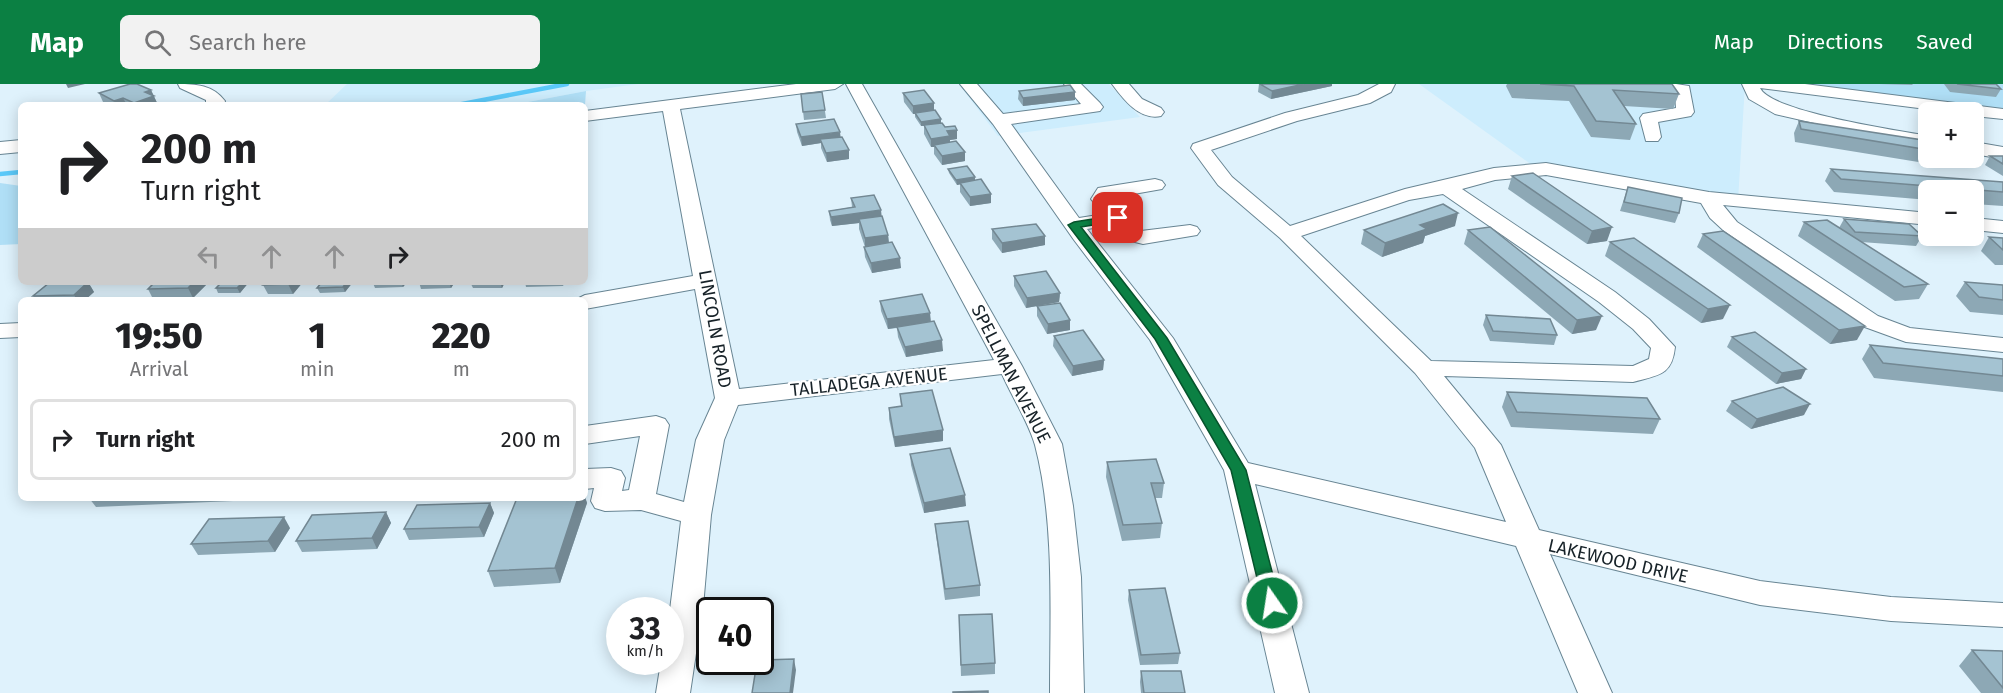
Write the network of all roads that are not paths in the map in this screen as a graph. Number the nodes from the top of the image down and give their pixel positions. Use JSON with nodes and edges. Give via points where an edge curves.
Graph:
{"nodes":[{"id":1,"x":186,"y":84,"type":"edge"},
{"id":2,"x":834,"y":84,"type":"edge"},
{"id":3,"x":854,"y":84,"type":"edge"},
{"id":4,"x":952,"y":84,"type":"edge"},
{"id":5,"x":958,"y":84,"type":"edge"},
{"id":6,"x":968,"y":84,"type":"edge"},
{"id":7,"x":1072,"y":84,"type":"edge"},
{"id":8,"x":1120,"y":84,"type":"edge"},
{"id":9,"x":1387,"y":84,"type":"edge"},
{"id":10,"x":1639,"y":84,"type":"edge"},
{"id":11,"x":1750,"y":84,"type":"edge"},
{"id":12,"x":1767,"y":84,"type":"edge"},
{"id":13,"x":1682,"y":87,"type":"edge"},
{"id":14,"x":216,"y":102,"type":"edge"},
{"id":15,"x":671,"y":106,"type":"junction"},
{"id":16,"x":1155,"y":112,"type":"dead end"},
{"id":17,"x":2003,"y":114,"type":"edge"},
{"id":18,"x":1801,"y":115,"type":"junction"},
{"id":19,"x":588,"y":116,"type":"edge"},
{"id":20,"x":999,"y":120,"type":"junction"},
{"id":21,"x":1652,"y":137,"type":"dead end"},
{"id":22,"x":1918,"y":139,"type":"edge"},
{"id":23,"x":18,"y":146,"type":"edge"},
{"id":24,"x":0,"y":148,"type":"edge"},
{"id":25,"x":1984,"y":150,"type":"edge"},
{"id":26,"x":2003,"y":153,"type":"edge"},
{"id":27,"x":1155,"y":185,"type":"dead end"},
{"id":28,"x":1446,"y":187,"type":"junction"},
{"id":29,"x":1709,"y":198,"type":"junction"},
{"id":30,"x":1118,"y":218,"type":"junction"},
{"id":31,"x":1918,"y":218,"type":"edge"},
{"id":32,"x":1074,"y":225,"type":"junction"},
{"id":33,"x":1984,"y":225,"type":"edge"},
{"id":34,"x":2003,"y":227,"type":"edge"},
{"id":35,"x":1190,"y":231,"type":"dead end"},
{"id":36,"x":1287,"y":234,"type":"junction"},
{"id":37,"x":706,"y":280,"type":"junction"},
{"id":38,"x":588,"y":301,"type":"edge"},
{"id":39,"x":18,"y":330,"type":"edge"},
{"id":40,"x":0,"y":331,"type":"edge"},
{"id":41,"x":2003,"y":345,"type":"edge"},
{"id":42,"x":1010,"y":366,"type":"junction"},
{"id":43,"x":1424,"y":368,"type":"junction"},
{"id":44,"x":728,"y":398,"type":"junction"},
{"id":45,"x":588,"y":435,"type":"edge"},
{"id":46,"x":1238,"y":470,"type":"junction"},
{"id":47,"x":588,"y":479,"type":"edge"},
{"id":48,"x":641,"y":500,"type":"junction"},
{"id":49,"x":696,"y":515,"type":"junction"},
{"id":50,"x":1530,"y":540,"type":"junction"},
{"id":51,"x":2003,"y":615,"type":"edge"},
{"id":52,"x":673,"y":693,"type":"edge"},
{"id":53,"x":1067,"y":693,"type":"edge"},
{"id":54,"x":1292,"y":693,"type":"edge"},
{"id":55,"x":1595,"y":693,"type":"edge"}],
"edges":[{"from":1,"to":14,"type":"street","via":[[212,96]]},
{"from":2,"to":15,"type":"street"},
{"from":3,"to":42,"type":"street","name":"SPELLMAN AVENUE"},
{"from":4,"to":5,"type":"street"},
{"from":6,"to":20,"type":"street"},
{"from":7,"to":20,"type":"street","via":[[1094,107]]},
{"from":8,"to":16,"type":"street","via":[[1136,103]]},
{"from":9,"to":36,"type":"street","via":[[1364,99],[1291,117],[1200,148],[1225,181]]},
{"from":10,"to":13,"type":"street"},
{"from":11,"to":18,"type":"street","via":[[1755,95],[1766,103]]},
{"from":12,"to":17,"type":"street"},
{"from":12,"to":18,"type":"street","via":[[1774,97]]},
{"from":13,"to":21,"type":"street","via":[[1685,112],[1649,118]]},
{"from":15,"to":19,"type":"street"},
{"from":15,"to":37,"type":"street","name":"LINCOLN ROAD"},
{"from":18,"to":22,"type":"street"},
{"from":20,"to":32,"type":"street"},
{"from":23,"to":24,"type":"street"},
{"from":25,"to":26,"type":"street"},
{"from":27,"to":30,"type":"street","via":[[1105,192],[1101,199]]},
{"from":28,"to":29,"type":"street","via":[[1494,174],[1546,169]]},
{"from":28,"to":36,"type":"street","via":[[1405,195]]},
{"from":28,"to":43,"type":"street","via":[[1607,297],[1663,347],[1661,362],[1650,370],[1633,374]]},
{"from":29,"to":31,"type":"street"},
{"from":29,"to":41,"type":"street","via":[[1717,214],[1730,226],[1870,321],[1906,335]]},
{"from":30,"to":32,"type":"street"},
{"from":30,"to":35,"type":"street","via":[[1134,236],[1143,238]]},
{"from":32,"to":46,"type":"street","via":[[1161,338]]},
{"from":33,"to":34,"type":"street"},
{"from":36,"to":43,"type":"street"},
{"from":37,"to":38,"type":"street"},
{"from":37,"to":44,"type":"street","name":"LINCOLN ROAD"},
{"from":39,"to":40,"type":"street"},
{"from":42,"to":44,"type":"street","name":"TALLADEGA AVENUE"},
{"from":42,"to":53,"type":"street","name":"SPELLMAN AVENUE","via":[[1048,444],[1059,506]]},
{"from":43,"to":50,"type":"street","via":[[1487,445]]},
{"from":44,"to":49,"type":"street","name":"LINCOLN ROAD","via":[[710,440]]},
{"from":45,"to":48,"type":"street","via":[[656,425]]},
{"from":46,"to":50,"type":"street","name":"LAKEWOOD DRIVE"},
{"from":46,"to":54,"type":"street"},
{"from":47,"to":48,"type":"street","via":[[610,478],[605,501]]},
{"from":48,"to":49,"type":"street"},
{"from":49,"to":52,"type":"street","name":"LINCOLN ROAD"},
{"from":50,"to":51,"type":"street","name":"LAKEWOOD DRIVE","via":[[1760,593],[1891,609]]},
{"from":50,"to":55,"type":"street"}]}
